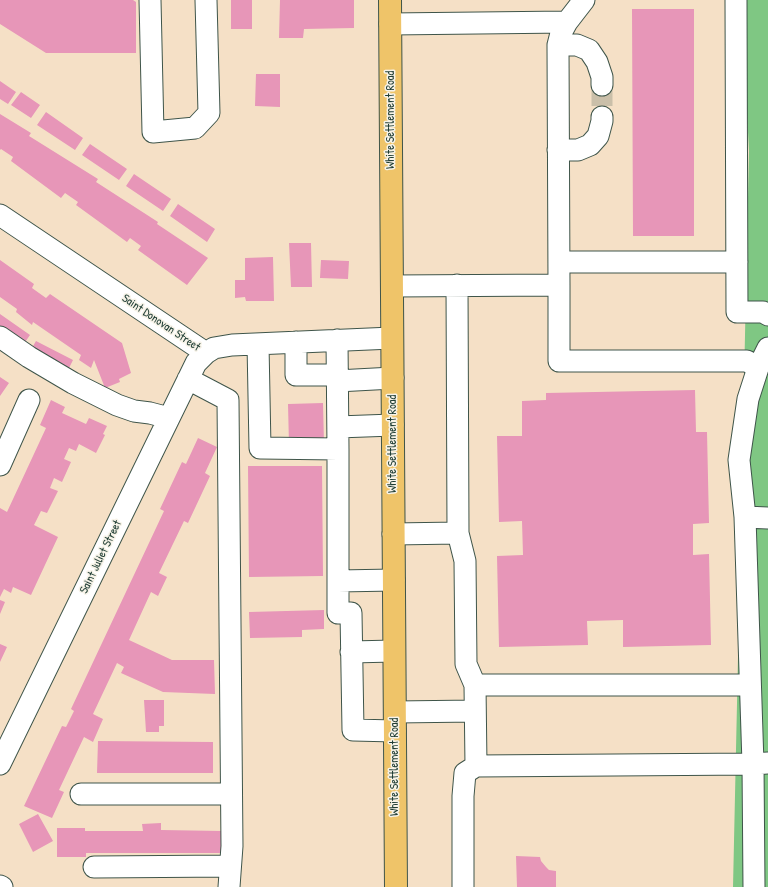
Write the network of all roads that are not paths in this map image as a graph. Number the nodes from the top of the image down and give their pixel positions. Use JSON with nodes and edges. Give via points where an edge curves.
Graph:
{"nodes":[{"id":1,"x":150,"y":0,"type":"edge"},
{"id":2,"x":206,"y":0,"type":"edge"},
{"id":3,"x":390,"y":0,"type":"edge"},
{"id":4,"x":584,"y":0,"type":"edge"},
{"id":5,"x":736,"y":0,"type":"edge"},
{"id":6,"x":567,"y":22,"type":"junction"},
{"id":7,"x":390,"y":24,"type":"junction"},
{"id":8,"x":558,"y":45,"type":"junction"},
{"id":9,"x":602,"y":85,"type":"tunnel mouth"},
{"id":10,"x":602,"y":117,"type":"tunnel mouth"},
{"id":11,"x":558,"y":150,"type":"junction"},
{"id":12,"x":0,"y":215,"type":"edge"},
{"id":13,"x":559,"y":262,"type":"junction"},
{"id":14,"x":737,"y":262,"type":"junction"},
{"id":15,"x":559,"y":285,"type":"junction"},
{"id":16,"x":392,"y":286,"type":"junction"},
{"id":17,"x":457,"y":286,"type":"junction"},
{"id":18,"x":768,"y":315,"type":"edge"},
{"id":19,"x":0,"y":337,"type":"edge"},
{"id":20,"x":392,"y":338,"type":"junction"},
{"id":21,"x":337,"y":340,"type":"junction"},
{"id":22,"x":296,"y":342,"type":"junction"},
{"id":23,"x":258,"y":344,"type":"junction"},
{"id":24,"x":768,"y":348,"type":"edge"},
{"id":25,"x":206,"y":353,"type":"junction"},
{"id":26,"x":758,"y":368,"type":"junction"},
{"id":27,"x":337,"y":378,"type":"junction"},
{"id":28,"x":392,"y":378,"type":"junction"},
{"id":29,"x":188,"y":379,"type":"junction"},
{"id":30,"x":29,"y":400,"type":"dead end"},
{"id":31,"x":169,"y":418,"type":"junction"},
{"id":32,"x":393,"y":425,"type":"junction"},
{"id":33,"x":338,"y":427,"type":"junction"},
{"id":34,"x":338,"y":449,"type":"junction"},
{"id":35,"x":0,"y":465,"type":"edge"},
{"id":36,"x":745,"y":517,"type":"junction"},
{"id":37,"x":768,"y":518,"type":"edge"},
{"id":38,"x":458,"y":533,"type":"junction"},
{"id":39,"x":393,"y":534,"type":"junction"},
{"id":40,"x":394,"y":580,"type":"junction"},
{"id":41,"x":338,"y":581,"type":"junction"},
{"id":42,"x":394,"y":651,"type":"junction"},
{"id":43,"x":352,"y":652,"type":"junction"},
{"id":44,"x":475,"y":685,"type":"junction"},
{"id":45,"x":750,"y":685,"type":"junction"},
{"id":46,"x":475,"y":711,"type":"junction"},
{"id":47,"x":395,"y":721,"type":"junction"},
{"id":48,"x":760,"y":763,"type":"edge"},
{"id":49,"x":0,"y":764,"type":"edge"},
{"id":50,"x":476,"y":766,"type":"junction"},
{"id":51,"x":81,"y":794,"type":"dead end"},
{"id":52,"x":231,"y":794,"type":"junction"},
{"id":53,"x":230,"y":866,"type":"junction"},
{"id":54,"x":94,"y":867,"type":"dead end"},
{"id":55,"x":229,"y":887,"type":"edge"},
{"id":56,"x":396,"y":887,"type":"edge"},
{"id":57,"x":463,"y":887,"type":"edge"},
{"id":58,"x":754,"y":887,"type":"edge"}],
"edges":[{"from":1,"to":2,"type":"street","via":[[153,132],[195,128],[209,113]]},
{"from":3,"to":7,"type":"main road","name":"White Settlement Road"},
{"from":4,"to":6,"type":"street"},
{"from":5,"to":14,"type":"street"},
{"from":6,"to":7,"type":"street"},
{"from":6,"to":8,"type":"street"},
{"from":7,"to":16,"type":"main road","name":"White Settlement Road"},
{"from":8,"to":9,"type":"street","via":[[577,45],[589,50],[597,62]]},
{"from":8,"to":11,"type":"street"},
{"from":10,"to":11,"type":"street","via":[[598,136],[590,145],[578,150]]},
{"from":11,"to":13,"type":"street"},
{"from":12,"to":25,"type":"street","name":"Saint Donovan Street"},
{"from":13,"to":14,"type":"street"},
{"from":13,"to":15,"type":"street"},
{"from":14,"to":18,"type":"street","via":[[737,312],[763,312]]},
{"from":15,"to":17,"type":"street"},
{"from":15,"to":26,"type":"street","via":[[559,361],[747,361]]},
{"from":16,"to":17,"type":"street"},
{"from":16,"to":20,"type":"main road","name":"White Settlement Road"},
{"from":17,"to":38,"type":"street"},
{"from":19,"to":31,"type":"street","via":[[73,383],[117,405]]},
{"from":20,"to":21,"type":"street","name":"Saint Donovan Street"},
{"from":20,"to":28,"type":"main road","name":"White Settlement Road"},
{"from":21,"to":22,"type":"street","name":"Saint Donovan Street"},
{"from":21,"to":27,"type":"street"},
{"from":22,"to":23,"type":"street","name":"Saint Donovan Street"},
{"from":22,"to":27,"type":"street","via":[[296,375]]},
{"from":23,"to":25,"type":"street","name":"Saint Donovan Street","via":[[214,348]]},
{"from":23,"to":34,"type":"street","via":[[260,448]]},
{"from":24,"to":26,"type":"street"},
{"from":25,"to":29,"type":"street","name":"Saint Juliet Street","via":[[196,363]]},
{"from":26,"to":36,"type":"street","via":[[748,399],[739,460]]},
{"from":27,"to":28,"type":"street"},
{"from":27,"to":33,"type":"street"},
{"from":28,"to":32,"type":"main road","name":"White Settlement Road"},
{"from":29,"to":31,"type":"street","name":"Saint Juliet Street"},
{"from":29,"to":52,"type":"street","via":[[228,400]]},
{"from":30,"to":35,"type":"street"},
{"from":31,"to":49,"type":"street","name":"Saint Juliet Street"},
{"from":32,"to":33,"type":"street"},
{"from":32,"to":39,"type":"main road","name":"White Settlement Road"},
{"from":33,"to":34,"type":"street"},
{"from":34,"to":41,"type":"street"},
{"from":36,"to":37,"type":"street"},
{"from":36,"to":45,"type":"street"},
{"from":38,"to":39,"type":"street"},
{"from":38,"to":44,"type":"street","via":[[465,561],[466,664]]},
{"from":39,"to":40,"type":"main road","name":"White Settlement Road"},
{"from":40,"to":41,"type":"street"},
{"from":40,"to":42,"type":"main road","name":"White Settlement Road"},
{"from":41,"to":43,"type":"street","via":[[338,613],[351,613]]},
{"from":42,"to":43,"type":"street"},
{"from":42,"to":47,"type":"main road","name":"White Settlement Road"},
{"from":43,"to":47,"type":"street","via":[[353,730]]},
{"from":44,"to":45,"type":"street"},
{"from":44,"to":46,"type":"street"},
{"from":45,"to":48,"type":"street"},
{"from":46,"to":47,"type":"street"},
{"from":46,"to":50,"type":"street"},
{"from":47,"to":56,"type":"main road","name":"White Settlement Road"},
{"from":48,"to":50,"type":"street"},
{"from":48,"to":58,"type":"street"},
{"from":50,"to":57,"type":"street","via":[[465,773]]},
{"from":51,"to":52,"type":"street"},
{"from":52,"to":53,"type":"street"},
{"from":53,"to":54,"type":"street"},
{"from":53,"to":55,"type":"street"}]}
